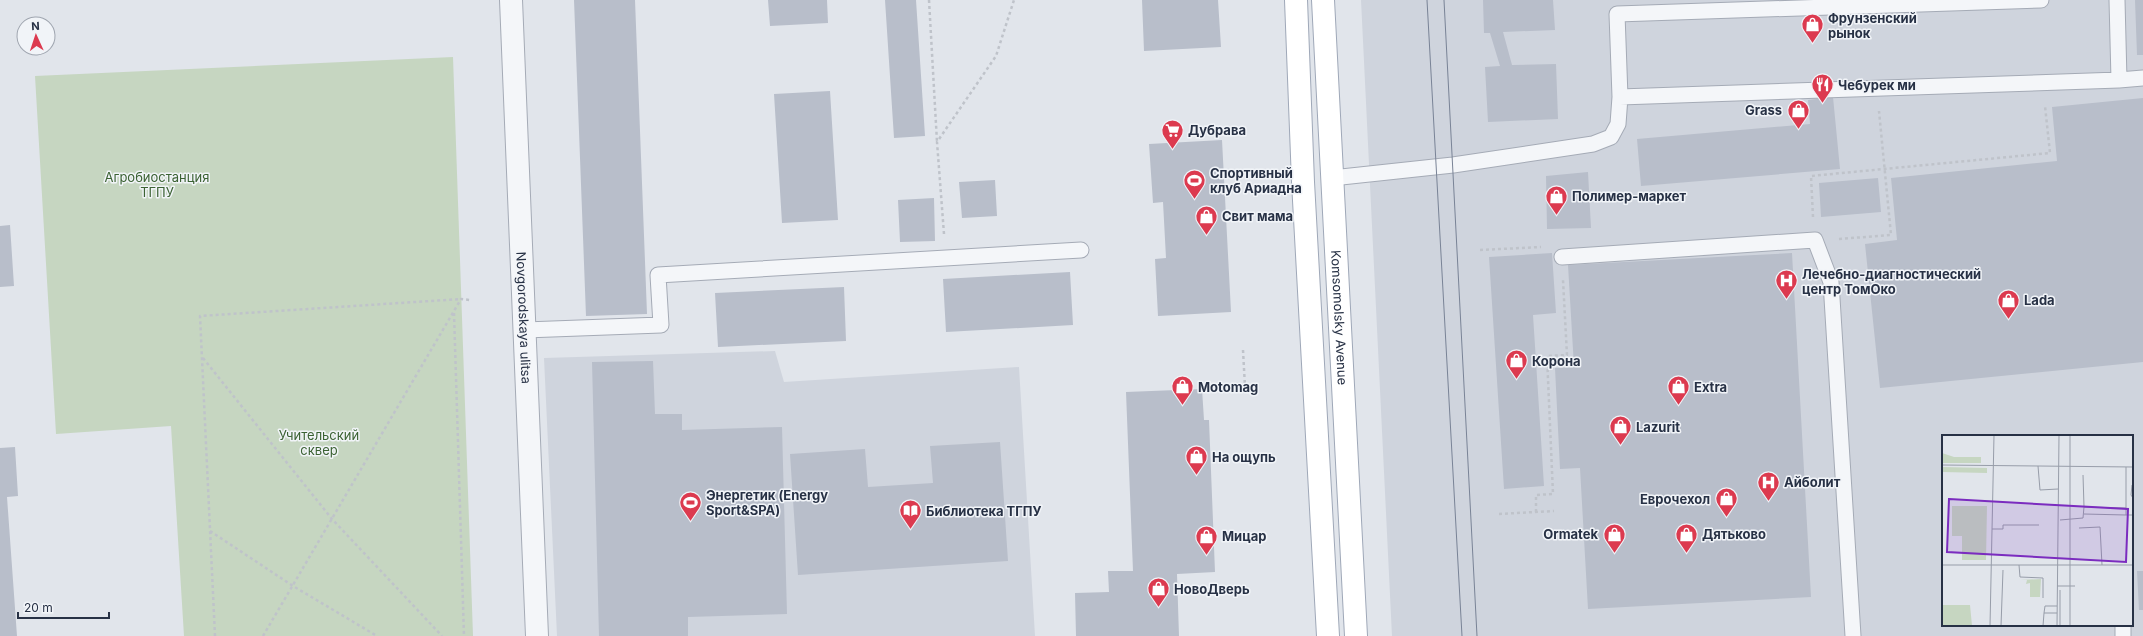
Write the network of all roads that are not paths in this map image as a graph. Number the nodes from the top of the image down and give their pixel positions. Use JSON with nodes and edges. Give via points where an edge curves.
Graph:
{"nodes":[{"id":1,"x":511,"y":0,"type":"edge"},
{"id":2,"x":1296,"y":0,"type":"edge"},
{"id":3,"x":1323,"y":0,"type":"edge"},
{"id":4,"x":2041,"y":0,"type":"edge"},
{"id":5,"x":2117,"y":0,"type":"edge"},
{"id":6,"x":1615,"y":7,"type":"edge"},
{"id":7,"x":2143,"y":78,"type":"edge"},
{"id":8,"x":2119,"y":80,"type":"junction"},
{"id":9,"x":1620,"y":97,"type":"junction"},
{"id":10,"x":1332,"y":178,"type":"junction"},
{"id":11,"x":1081,"y":250,"type":"dead end"},
{"id":12,"x":1562,"y":257,"type":"dead end"},
{"id":13,"x":525,"y":330,"type":"junction"},
{"id":14,"x":537,"y":636,"type":"edge"},
{"id":15,"x":1328,"y":636,"type":"edge"},
{"id":16,"x":1356,"y":636,"type":"edge"},
{"id":17,"x":1854,"y":636,"type":"edge"}],
"edges":[{"from":1,"to":13,"type":"street","name":"Novgorodskaya ulitsa"},
{"from":2,"to":15,"type":"main road","via":[[1303,182]]},
{"from":3,"to":10,"type":"main road","name":"Komsomolsky Avenue"},
{"from":4,"to":6,"type":"lane"},
{"from":5,"to":8,"type":"lane"},
{"from":6,"to":9,"type":"lane"},
{"from":7,"to":8,"type":"lane"},
{"from":8,"to":9,"type":"lane"},
{"from":9,"to":10,"type":"lane","via":[[1618,124],[1611,136],[1593,144],[1453,165]]},
{"from":10,"to":16,"type":"main road","name":"Komsomolsky Avenue"},
{"from":11,"to":13,"type":"lane","via":[[658,275],[661,325]]},
{"from":12,"to":17,"type":"lane","via":[[1815,240],[1832,282]]},
{"from":13,"to":14,"type":"street","name":"Novgorodskaya ulitsa"}]}
